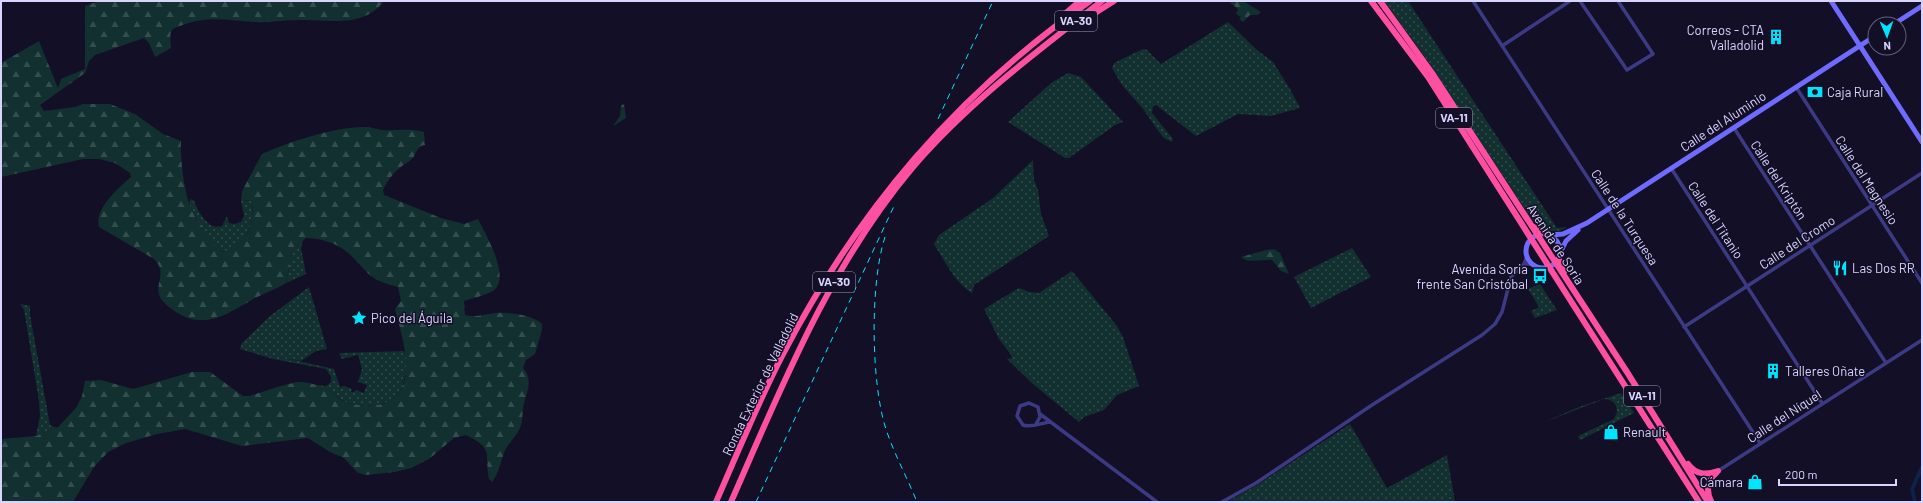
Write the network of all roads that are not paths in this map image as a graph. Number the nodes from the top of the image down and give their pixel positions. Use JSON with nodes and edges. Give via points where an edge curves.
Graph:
{"nodes":[{"id":1,"x":1080,"y":1,"type":"edge"},
{"id":2,"x":1090,"y":1,"type":"edge"},
{"id":3,"x":1102,"y":1,"type":"edge"},
{"id":4,"x":1114,"y":1,"type":"edge"},
{"id":5,"x":1371,"y":1,"type":"edge"},
{"id":6,"x":1380,"y":1,"type":"edge"},
{"id":7,"x":1473,"y":1,"type":"edge"},
{"id":8,"x":1570,"y":1,"type":"edge"},
{"id":9,"x":1580,"y":1,"type":"edge"},
{"id":10,"x":1618,"y":1,"type":"edge"},
{"id":11,"x":1831,"y":1,"type":"edge"},
{"id":12,"x":1922,"y":6,"type":"edge"},
{"id":13,"x":1906,"y":16,"type":"edge"},
{"id":14,"x":1059,"y":23,"type":"junction"},
{"id":15,"x":1051,"y":40,"type":"junction"},
{"id":16,"x":1867,"y":41,"type":"edge"},
{"id":17,"x":1502,"y":46,"type":"junction"},
{"id":18,"x":1860,"y":46,"type":"junction"},
{"id":19,"x":1796,"y":87,"type":"junction"},
{"id":20,"x":1734,"y":128,"type":"junction"},
{"id":21,"x":1922,"y":142,"type":"edge"},
{"id":22,"x":1671,"y":168,"type":"junction"},
{"id":23,"x":1922,"y":173,"type":"edge"},
{"id":24,"x":1871,"y":206,"type":"junction"},
{"id":25,"x":1608,"y":209,"type":"junction"},
{"id":26,"x":1583,"y":225,"type":"junction"},
{"id":27,"x":1531,"y":226,"type":"junction"},
{"id":28,"x":1548,"y":235,"type":"junction"},
{"id":29,"x":1534,"y":237,"type":"junction"},
{"id":30,"x":1810,"y":246,"type":"junction"},
{"id":31,"x":1527,"y":256,"type":"junction"},
{"id":32,"x":1556,"y":261,"type":"junction"},
{"id":33,"x":1524,"y":264,"type":"junction"},
{"id":34,"x":1532,"y":264,"type":"junction"},
{"id":35,"x":1922,"y":283,"type":"edge"},
{"id":36,"x":1747,"y":287,"type":"junction"},
{"id":37,"x":1684,"y":328,"type":"junction"},
{"id":38,"x":1922,"y":340,"type":"edge"},
{"id":39,"x":1886,"y":363,"type":"junction"},
{"id":40,"x":1822,"y":403,"type":"junction"},
{"id":41,"x":1040,"y":414,"type":"junction"},
{"id":42,"x":1050,"y":422,"type":"junction"},
{"id":43,"x":1036,"y":424,"type":"junction"},
{"id":44,"x":1760,"y":444,"type":"junction"},
{"id":45,"x":1674,"y":447,"type":"junction"},
{"id":46,"x":1718,"y":471,"type":"junction"},
{"id":47,"x":716,"y":502,"type":"edge"},
{"id":48,"x":731,"y":502,"type":"edge"},
{"id":49,"x":1157,"y":502,"type":"edge"},
{"id":50,"x":1222,"y":502,"type":"edge"},
{"id":51,"x":1699,"y":502,"type":"edge"},
{"id":52,"x":1708,"y":502,"type":"edge"},
{"id":53,"x":1712,"y":502,"type":"edge"}],
"edges":[{"from":1,"to":14,"type":"highway"},
{"from":2,"to":14,"type":"highway","name":"Ronda Exterior de Valladolid","number":"VA-30"},
{"from":3,"to":15,"type":"highway","name":"Ronda Exterior de Valladolid","number":"VA-30"},
{"from":4,"to":15,"type":"highway"},
{"from":5,"to":29,"type":"highway","name":"Avenida de Soria","number":"VA-11","via":[[1428,77]]},
{"from":6,"to":27,"type":"highway","name":"Avenida de Soria","number":"VA-11","via":[[1432,73]]},
{"from":7,"to":17,"type":"street","name":"Calle de la Turquesa"},
{"from":8,"to":17,"type":"street"},
{"from":9,"to":10,"type":"street","via":[[1628,70],[1653,54]]},
{"from":11,"to":18,"type":"street"},
{"from":12,"to":13,"type":"street"},
{"from":14,"to":47,"type":"highway","name":"Ronda Exterior de Valladolid","number":"VA-30","via":[[986,83],[937,132],[888,190],[843,252],[783,354]]},
{"from":15,"to":48,"type":"highway","name":"Ronda Exterior de Valladolid","number":"VA-30","via":[[986,93],[948,131],[913,167],[881,210],[825,298],[798,350]]},
{"from":16,"to":18,"type":"street","name":"Calle del Aluminio"},
{"from":17,"to":25,"type":"street","name":"Calle de la Turquesa"},
{"from":18,"to":19,"type":"street","name":"Calle del Aluminio"},
{"from":18,"to":21,"type":"street"},
{"from":19,"to":20,"type":"street","name":"Calle del Aluminio"},
{"from":19,"to":24,"type":"street","name":"Calle del Magnesio"},
{"from":20,"to":22,"type":"street","name":"Calle del Aluminio"},
{"from":20,"to":30,"type":"street","name":"Calle del Kriptón"},
{"from":22,"to":25,"type":"street","name":"Calle del Aluminio"},
{"from":22,"to":36,"type":"street","name":"Calle del Titanio"},
{"from":23,"to":24,"type":"street","name":"Calle del Cromo"},
{"from":24,"to":30,"type":"street","name":"Calle del Cromo"},
{"from":24,"to":35,"type":"street","name":"Calle del Magnesio"},
{"from":25,"to":26,"type":"street","name":"Calle del Aluminio"},
{"from":25,"to":37,"type":"street","name":"Calle de la Turquesa"},
{"from":26,"to":28,"type":"street","name":"Calle del Aluminio","via":[[1561,235]]},
{"from":26,"to":32,"type":"street","name":"Calle del Aluminio","via":[[1566,241]]},
{"from":27,"to":28,"type":"highway"},
{"from":27,"to":29,"type":"highway","name":"Avenida de Soria","number":"VA-11"},
{"from":28,"to":29,"type":"street","name":"Calle del Aluminio"},
{"from":28,"to":32,"type":"street","via":[[1558,243]]},
{"from":29,"to":31,"type":"street","via":[[1527,245]]},
{"from":29,"to":32,"type":"highway","name":"Avenida de Soria","number":"VA-11"},
{"from":30,"to":36,"type":"street","name":"Calle del Cromo"},
{"from":30,"to":39,"type":"street","name":"Calle del Kriptón"},
{"from":31,"to":33,"type":"street"},
{"from":31,"to":34,"type":"street"},
{"from":32,"to":34,"type":"street","via":[[1543,269]]},
{"from":32,"to":45,"type":"highway","name":"Avenida de Soria","number":"VA-11"},
{"from":32,"to":51,"type":"highway","name":"Avenida de Soria","number":"VA-11"},
{"from":33,"to":34,"type":"street"},
{"from":33,"to":50,"type":"street","via":[[1511,277],[1502,312],[1495,324],[1482,335],[1256,483]]},
{"from":36,"to":37,"type":"street","name":"Calle del Cromo"},
{"from":36,"to":40,"type":"street","name":"Calle del Titanio"},
{"from":37,"to":44,"type":"street","name":"Calle de la Turquesa"},
{"from":38,"to":39,"type":"street","name":"Calle del Níquel"},
{"from":39,"to":40,"type":"street","name":"Calle del Níquel"},
{"from":40,"to":44,"type":"street","name":"Calle del Níquel"},
{"from":41,"to":42,"type":"street"},
{"from":41,"to":43,"type":"street"},
{"from":41,"to":43,"type":"street","via":[[1038,407],[1029,403],[1023,404],[1017,411],[1018,420],[1023,425]]},
{"from":42,"to":43,"type":"street"},
{"from":42,"to":49,"type":"street"},
{"from":44,"to":46,"type":"street","name":"Calle del Níquel"},
{"from":45,"to":46,"type":"highway","via":[[1696,472],[1708,474]]},
{"from":45,"to":52,"type":"highway","name":"Avenida de Soria","number":"VA-11"},
{"from":46,"to":53,"type":"highway","via":[[1708,484],[1708,495]]}]}
